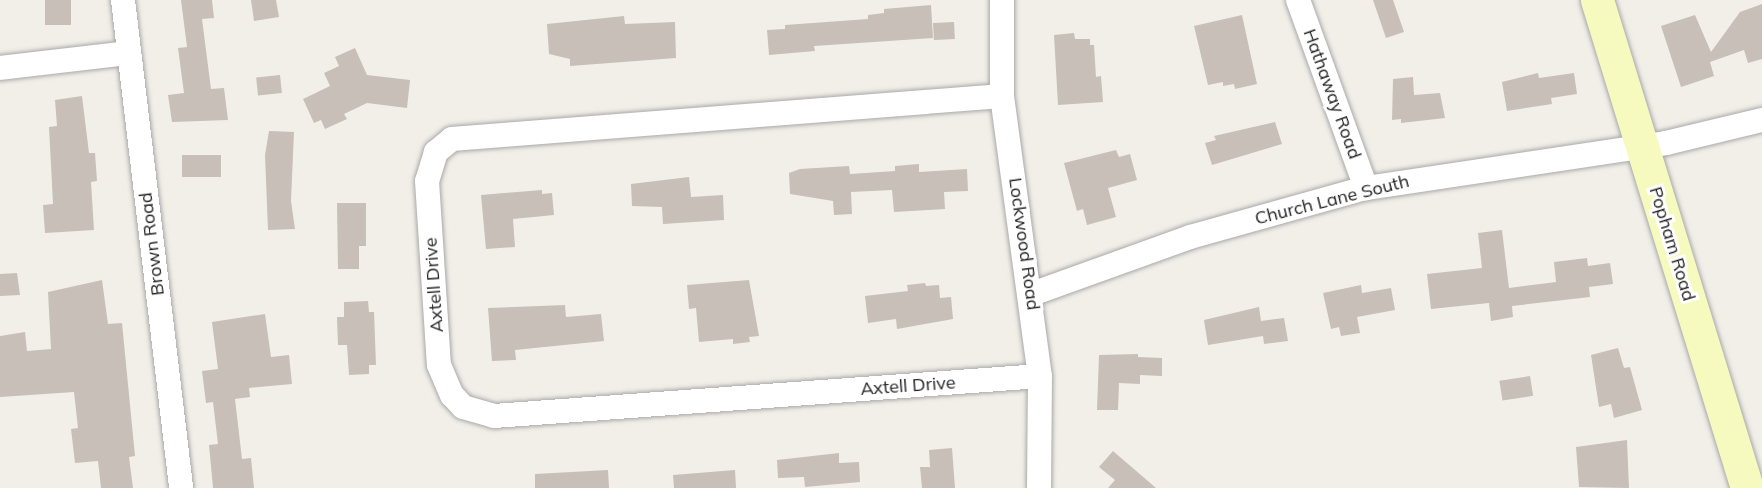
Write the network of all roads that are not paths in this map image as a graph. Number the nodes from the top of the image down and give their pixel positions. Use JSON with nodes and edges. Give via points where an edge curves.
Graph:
{"nodes":[{"id":1,"x":123,"y":0,"type":"edge"},
{"id":2,"x":1002,"y":0,"type":"edge"},
{"id":3,"x":1298,"y":0,"type":"edge"},
{"id":4,"x":1597,"y":0,"type":"edge"},
{"id":5,"x":128,"y":53,"type":"junction"},
{"id":6,"x":0,"y":68,"type":"edge"},
{"id":7,"x":1002,"y":96,"type":"junction"},
{"id":8,"x":1762,"y":120,"type":"edge"},
{"id":9,"x":1641,"y":146,"type":"junction"},
{"id":10,"x":1366,"y":188,"type":"junction"},
{"id":11,"x":1032,"y":294,"type":"junction"},
{"id":12,"x":1040,"y":376,"type":"junction"},
{"id":13,"x":181,"y":488,"type":"edge"},
{"id":14,"x":1039,"y":488,"type":"edge"},
{"id":15,"x":1747,"y":488,"type":"edge"}],
"edges":[{"from":1,"to":5,"type":"street","name":"Brown Road"},
{"from":2,"to":7,"type":"street","name":"Lockwood Road"},
{"from":3,"to":10,"type":"street","name":"Hathaway Road"},
{"from":4,"to":9,"type":"main road","name":"Popham Road"},
{"from":5,"to":6,"type":"street"},
{"from":5,"to":13,"type":"street","name":"Brown Road"},
{"from":7,"to":11,"type":"street","name":"Lockwood Road"},
{"from":7,"to":12,"type":"street","name":"Axtell Drive","via":[[452,139],[436,152],[427,181],[439,365],[452,395],[463,407],[494,416]]},
{"from":8,"to":9,"type":"street","name":"Church Lane South"},
{"from":9,"to":10,"type":"street","name":"Church Lane South"},
{"from":9,"to":15,"type":"main road","name":"Popham Road"},
{"from":10,"to":11,"type":"street","name":"Church Lane South","via":[[1190,237]]},
{"from":11,"to":12,"type":"street","name":"Lockwood Road"},
{"from":12,"to":14,"type":"street","name":"Lockwood Road"}]}
